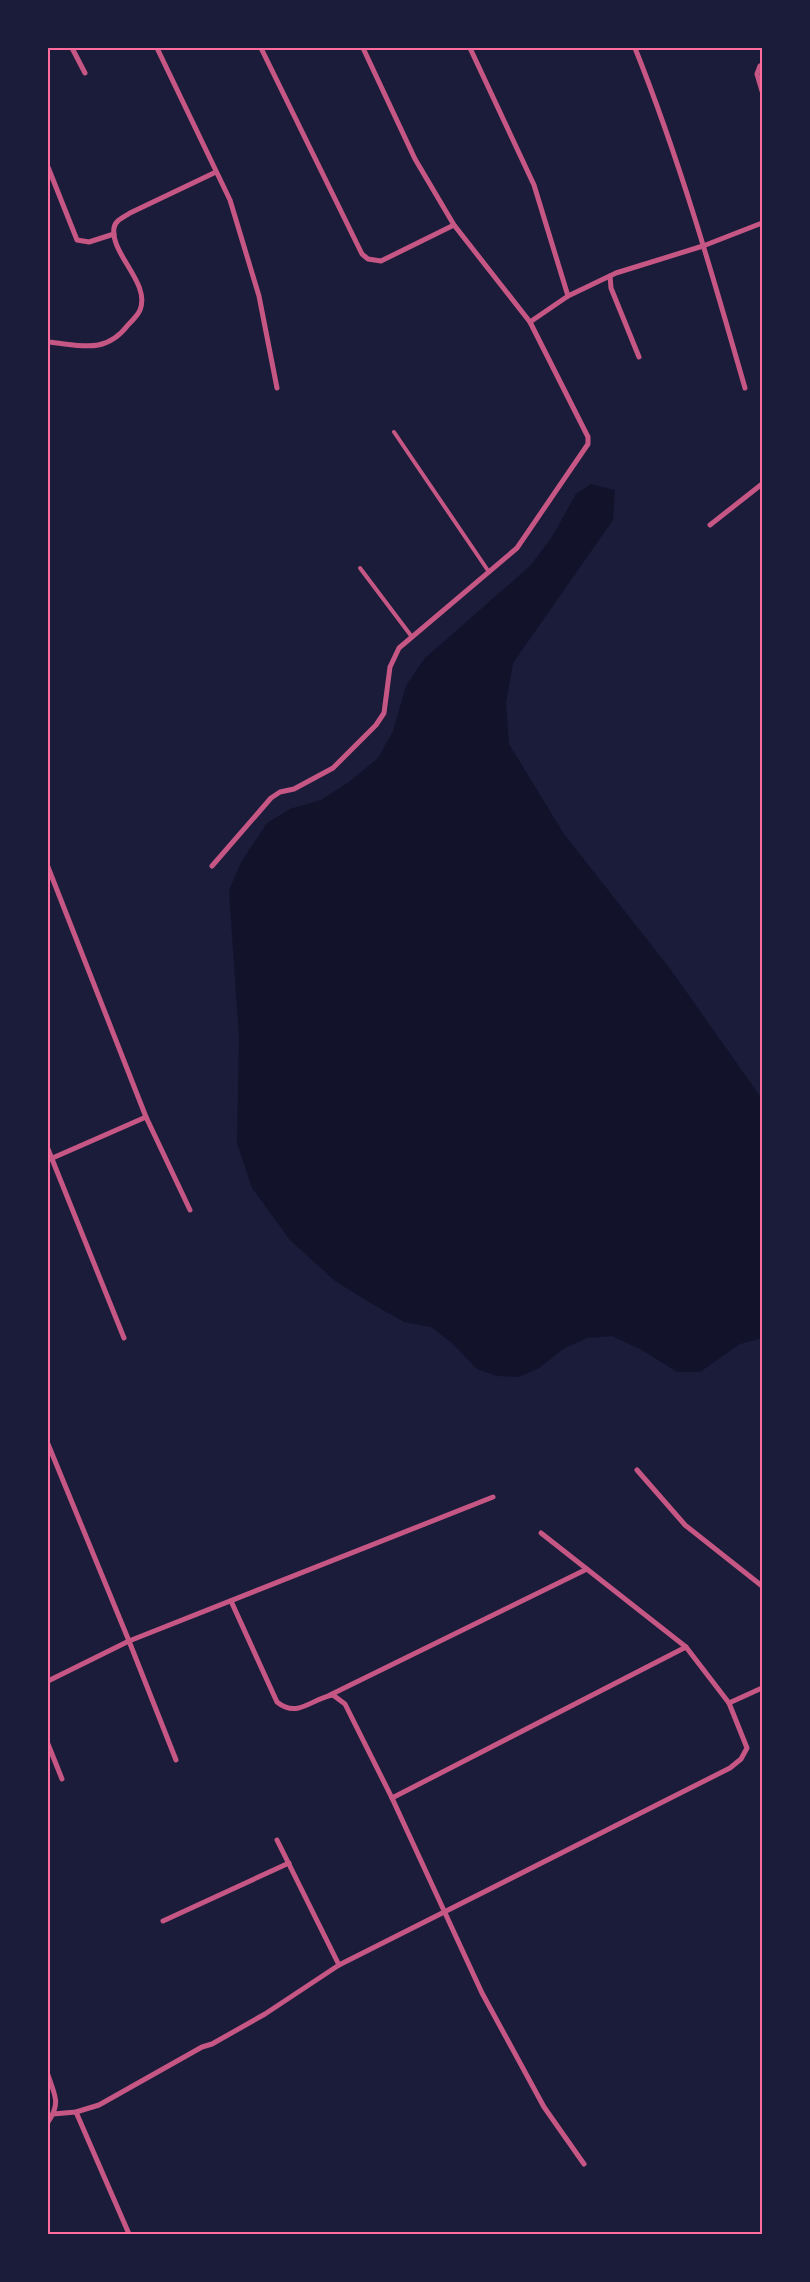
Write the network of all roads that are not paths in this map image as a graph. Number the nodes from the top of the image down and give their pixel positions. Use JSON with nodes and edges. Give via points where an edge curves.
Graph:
{"nodes":[{"id":1,"x":72,"y":48,"type":"edge"},
{"id":2,"x":156,"y":48,"type":"edge"},
{"id":3,"x":261,"y":48,"type":"edge"},
{"id":4,"x":363,"y":48,"type":"edge"},
{"id":5,"x":470,"y":48,"type":"edge"},
{"id":6,"x":635,"y":48,"type":"edge"},
{"id":7,"x":762,"y":65,"type":"edge"},
{"id":8,"x":85,"y":74,"type":"dead end"},
{"id":9,"x":762,"y":91,"type":"edge"},
{"id":10,"x":48,"y":167,"type":"edge"},
{"id":11,"x":216,"y":172,"type":"junction"},
{"id":12,"x":762,"y":223,"type":"edge"},
{"id":13,"x":454,"y":225,"type":"junction"},
{"id":14,"x":114,"y":234,"type":"junction"},
{"id":15,"x":704,"y":246,"type":"junction"},
{"id":16,"x":610,"y":276,"type":"junction"},
{"id":17,"x":568,"y":296,"type":"junction"},
{"id":18,"x":530,"y":322,"type":"junction"},
{"id":19,"x":48,"y":342,"type":"edge"},
{"id":20,"x":639,"y":358,"type":"dead end"},
{"id":21,"x":277,"y":388,"type":"dead end"},
{"id":22,"x":745,"y":388,"type":"dead end"},
{"id":23,"x":394,"y":432,"type":"dead end"},
{"id":24,"x":762,"y":484,"type":"edge"},
{"id":25,"x":710,"y":525,"type":"dead end"},
{"id":26,"x":360,"y":568,"type":"dead end"},
{"id":27,"x":489,"y":572,"type":"junction"},
{"id":28,"x":412,"y":636,"type":"junction"},
{"id":29,"x":212,"y":866,"type":"dead end"},
{"id":30,"x":48,"y":867,"type":"edge"},
{"id":31,"x":146,"y":1117,"type":"junction"},
{"id":32,"x":48,"y":1149,"type":"edge"},
{"id":33,"x":50,"y":1159,"type":"edge"},
{"id":34,"x":190,"y":1210,"type":"dead end"},
{"id":35,"x":124,"y":1338,"type":"dead end"},
{"id":36,"x":48,"y":1444,"type":"edge"},
{"id":37,"x":637,"y":1470,"type":"dead end"},
{"id":38,"x":493,"y":1497,"type":"dead end"},
{"id":39,"x":541,"y":1533,"type":"dead end"},
{"id":40,"x":587,"y":1569,"type":"junction"},
{"id":41,"x":762,"y":1586,"type":"edge"},
{"id":42,"x":232,"y":1601,"type":"junction"},
{"id":43,"x":129,"y":1641,"type":"junction"},
{"id":44,"x":686,"y":1647,"type":"junction"},
{"id":45,"x":48,"y":1681,"type":"edge"},
{"id":46,"x":762,"y":1688,"type":"edge"},
{"id":47,"x":330,"y":1696,"type":"junction"},
{"id":48,"x":729,"y":1703,"type":"junction"},
{"id":49,"x":48,"y":1744,"type":"edge"},
{"id":50,"x":176,"y":1760,"type":"dead end"},
{"id":51,"x":62,"y":1779,"type":"dead end"},
{"id":52,"x":392,"y":1798,"type":"junction"},
{"id":53,"x":277,"y":1840,"type":"dead end"},
{"id":54,"x":289,"y":1863,"type":"junction"},
{"id":55,"x":444,"y":1912,"type":"junction"},
{"id":56,"x":163,"y":1921,"type":"dead end"},
{"id":57,"x":339,"y":1966,"type":"junction"},
{"id":58,"x":48,"y":2075,"type":"edge"},
{"id":59,"x":76,"y":2112,"type":"junction"},
{"id":60,"x":53,"y":2114,"type":"junction"},
{"id":61,"x":48,"y":2122,"type":"edge"},
{"id":62,"x":584,"y":2164,"type":"dead end"},
{"id":63,"x":129,"y":2234,"type":"edge"}],
"edges":[{"from":1,"to":8,"type":"street"},
{"from":2,"to":11,"type":"street"},
{"from":3,"to":13,"type":"street","via":[[362,254],[368,259],[381,261]]},
{"from":4,"to":13,"type":"street","via":[[415,159]]},
{"from":5,"to":17,"type":"street","via":[[534,185]]},
{"from":6,"to":15,"type":"street","via":[[660,112]]},
{"from":7,"to":9,"type":"street","via":[[757,74]]},
{"from":10,"to":14,"type":"street","via":[[77,240],[89,242]]},
{"from":11,"to":14,"type":"street","via":[[117,221]]},
{"from":11,"to":21,"type":"street","via":[[230,200],[259,296]]},
{"from":12,"to":15,"type":"street"},
{"from":13,"to":18,"type":"street"},
{"from":14,"to":19,"type":"street","via":[[142,297],[140,310],[122,333],[104,345]]},
{"from":15,"to":16,"type":"street"},
{"from":15,"to":22,"type":"street"},
{"from":16,"to":17,"type":"street"},
{"from":16,"to":20,"type":"street","via":[[611,288]]},
{"from":17,"to":18,"type":"street"},
{"from":18,"to":27,"type":"street","via":[[588,437],[588,444],[517,548]]},
{"from":23,"to":27,"type":"lane"},
{"from":24,"to":25,"type":"street"},
{"from":26,"to":28,"type":"lane"},
{"from":27,"to":28,"type":"street"},
{"from":28,"to":29,"type":"street","via":[[399,648],[392,661],[384,714],[376,725],[334,768],[271,798]]},
{"from":30,"to":31,"type":"street"},
{"from":31,"to":33,"type":"street"},
{"from":31,"to":34,"type":"street"},
{"from":32,"to":33,"type":"street"},
{"from":33,"to":35,"type":"street"},
{"from":36,"to":43,"type":"street"},
{"from":37,"to":41,"type":"street","via":[[685,1525]]},
{"from":38,"to":42,"type":"street"},
{"from":39,"to":40,"type":"street"},
{"from":40,"to":44,"type":"street"},
{"from":40,"to":47,"type":"street"},
{"from":42,"to":43,"type":"street"},
{"from":42,"to":47,"type":"street","via":[[277,1702],[294,1710]]},
{"from":43,"to":45,"type":"street"},
{"from":43,"to":50,"type":"street"},
{"from":44,"to":48,"type":"street"},
{"from":44,"to":52,"type":"street"},
{"from":46,"to":48,"type":"street"},
{"from":47,"to":52,"type":"street","via":[[345,1704]]},
{"from":48,"to":55,"type":"street","via":[[747,1748],[742,1759],[730,1768]]},
{"from":49,"to":51,"type":"street"},
{"from":52,"to":55,"type":"street"},
{"from":53,"to":54,"type":"street"},
{"from":54,"to":56,"type":"street"},
{"from":54,"to":57,"type":"street"},
{"from":55,"to":57,"type":"street"},
{"from":55,"to":62,"type":"street","via":[[482,1993],[544,2107]]},
{"from":57,"to":59,"type":"street","via":[[266,2014],[212,2044],[99,2105]]},
{"from":58,"to":60,"type":"street","via":[[56,2100]]},
{"from":59,"to":60,"type":"street"},
{"from":59,"to":63,"type":"street"},
{"from":60,"to":61,"type":"street"}]}
